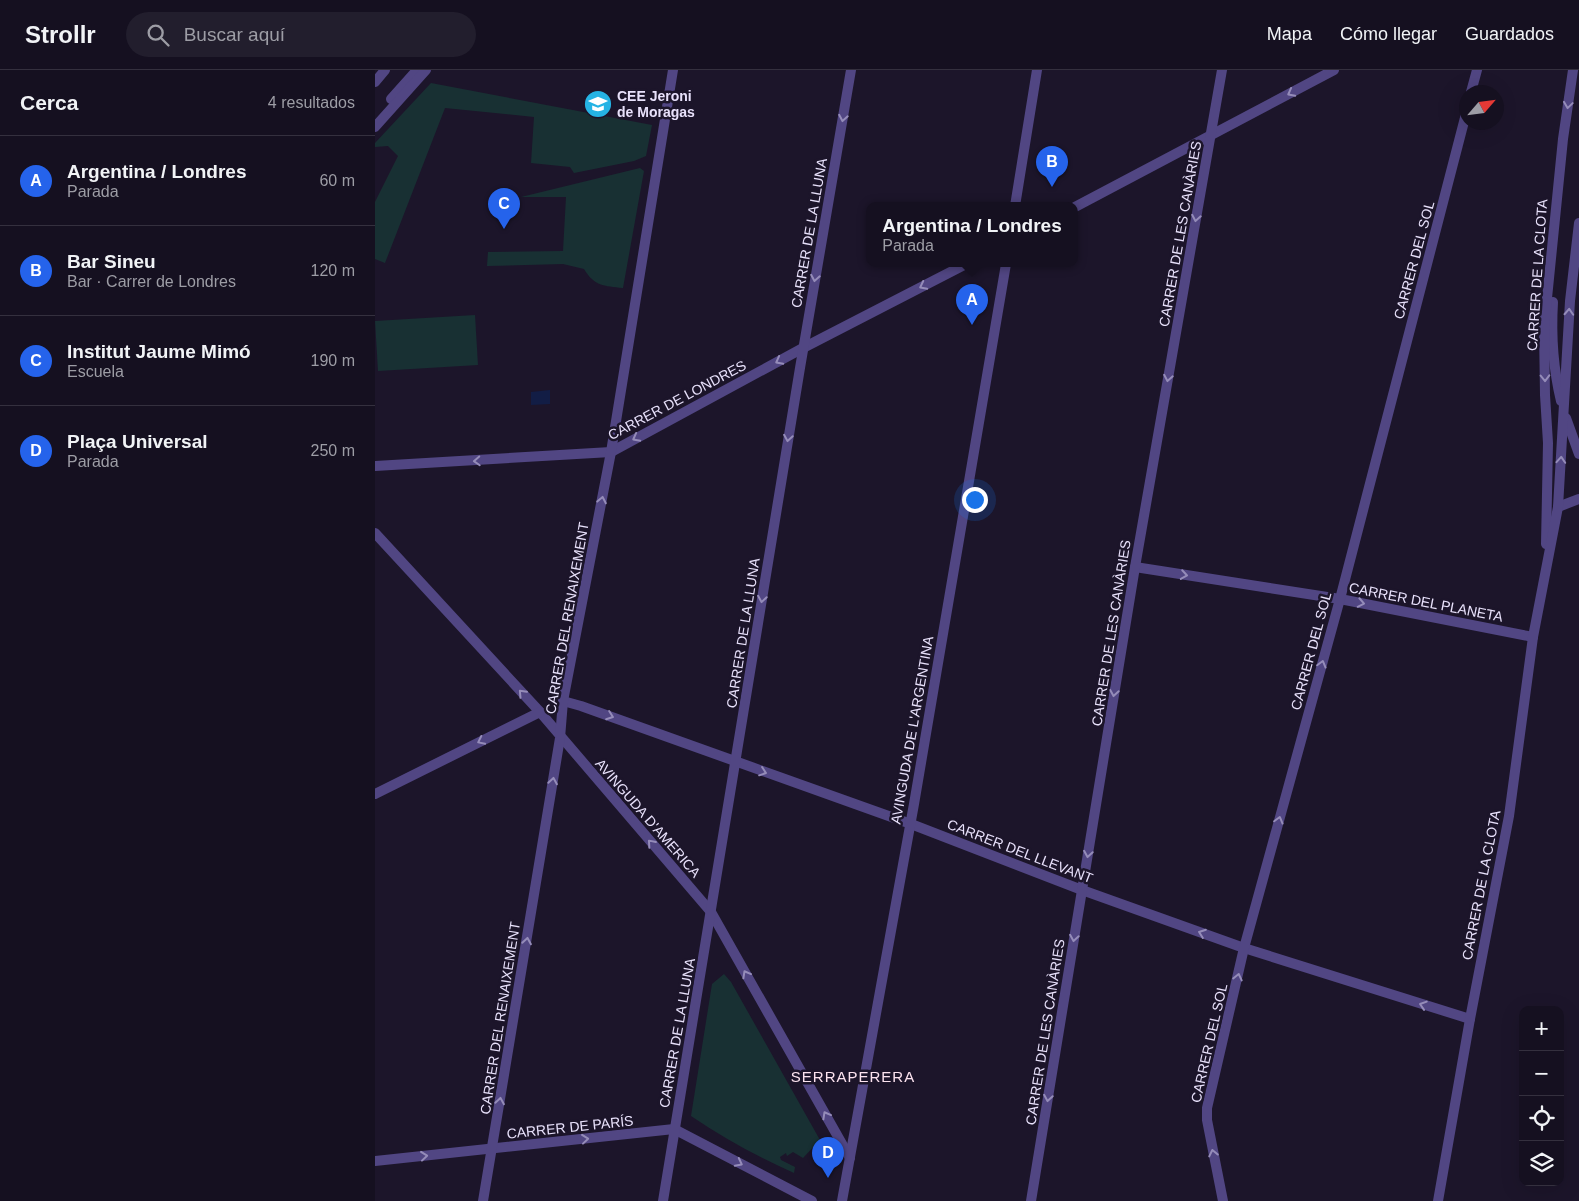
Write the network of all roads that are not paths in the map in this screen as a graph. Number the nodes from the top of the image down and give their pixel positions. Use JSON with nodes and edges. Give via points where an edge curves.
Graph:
{"nodes":[{"id":1,"x":385,"y":70,"type":"edge"},
{"id":2,"x":417,"y":70,"type":"edge"},
{"id":3,"x":426,"y":70,"type":"edge"},
{"id":4,"x":673,"y":70,"type":"edge"},
{"id":5,"x":851,"y":70,"type":"edge"},
{"id":6,"x":1037,"y":70,"type":"edge"},
{"id":7,"x":1222,"y":70,"type":"edge"},
{"id":8,"x":1334,"y":70,"type":"edge"},
{"id":9,"x":1477,"y":70,"type":"edge"},
{"id":10,"x":1573,"y":70,"type":"edge"},
{"id":11,"x":375,"y":82,"type":"edge"},
{"id":12,"x":1473,"y":85,"type":"edge"},
{"id":13,"x":375,"y":117,"type":"edge"},
{"id":14,"x":375,"y":127,"type":"edge"},
{"id":15,"x":1462,"y":130,"type":"edge"},
{"id":16,"x":1211,"y":136,"type":"junction"},
{"id":17,"x":1016,"y":202,"type":"edge"},
{"id":18,"x":1078,"y":205,"type":"edge"},
{"id":19,"x":1579,"y":223,"type":"edge"},
{"id":20,"x":1552,"y":242,"type":"junction"},
{"id":21,"x":960,"y":267,"type":"edge"},
{"id":22,"x":1005,"y":267,"type":"edge"},
{"id":23,"x":803,"y":348,"type":"junction"},
{"id":24,"x":1564,"y":413,"type":"junction"},
{"id":25,"x":611,"y":452,"type":"junction"},
{"id":26,"x":1579,"y":454,"type":"edge"},
{"id":27,"x":375,"y":466,"type":"edge"},
{"id":28,"x":1579,"y":499,"type":"edge"},
{"id":29,"x":1558,"y":507,"type":"junction"},
{"id":30,"x":375,"y":533,"type":"edge"},
{"id":31,"x":1135,"y":567,"type":"junction"},
{"id":32,"x":1545,"y":572,"type":"junction"},
{"id":33,"x":1340,"y":599,"type":"junction"},
{"id":34,"x":1533,"y":637,"type":"junction"},
{"id":35,"x":563,"y":701,"type":"junction"},
{"id":36,"x":540,"y":712,"type":"junction"},
{"id":37,"x":561,"y":738,"type":"junction"},
{"id":38,"x":736,"y":762,"type":"junction"},
{"id":39,"x":375,"y":794,"type":"edge"},
{"id":40,"x":911,"y":824,"type":"junction"},
{"id":41,"x":1082,"y":890,"type":"junction"},
{"id":42,"x":711,"y":912,"type":"junction"},
{"id":43,"x":1244,"y":948,"type":"junction"},
{"id":44,"x":1470,"y":1020,"type":"junction"},
{"id":45,"x":675,"y":1130,"type":"junction"},
{"id":46,"x":493,"y":1149,"type":"junction"},
{"id":47,"x":849,"y":1158,"type":"junction"},
{"id":48,"x":375,"y":1161,"type":"edge"},
{"id":49,"x":483,"y":1201,"type":"edge"},
{"id":50,"x":663,"y":1201,"type":"edge"},
{"id":51,"x":812,"y":1201,"type":"edge"},
{"id":52,"x":842,"y":1201,"type":"edge"},
{"id":53,"x":1031,"y":1201,"type":"edge"},
{"id":54,"x":1223,"y":1201,"type":"edge"},
{"id":55,"x":1438,"y":1201,"type":"edge"}],
"edges":[{"from":1,"to":11,"type":"street"},
{"from":2,"to":13,"type":"street"},
{"from":3,"to":14,"type":"street"},
{"from":4,"to":25,"type":"street","name":"CARRER DEL RENAIXEMENT"},
{"from":5,"to":23,"type":"street","name":"CARRER DE LA LLUNA","one_way":true},
{"from":6,"to":17,"type":"street"},
{"from":7,"to":16,"type":"street","name":"CARRER DE LES CANÀRIES"},
{"from":8,"to":16,"type":"street","one_way":true},
{"from":9,"to":12,"type":"street"},
{"from":10,"to":20,"type":"street","name":"CARRER DE LA CLOTA","one_way":true},
{"from":15,"to":33,"type":"street","name":"CARRER DEL SOL"},
{"from":16,"to":18,"type":"street"},
{"from":16,"to":31,"type":"street","name":"CARRER DE LES CANÀRIES","one_way":true},
{"from":24,"to":19,"type":"street","name":"CARRER DE LA CLOTA","one_way":true,"via":[[1570,301]]},
{"from":20,"to":24,"type":"street","via":[[1553,360]]},
{"from":20,"to":32,"type":"street","name":"CARRER DE LA CLOTA","one_way":true,"via":[[1545,328],[1548,443]]},
{"from":21,"to":23,"type":"street","name":"CARRER DE LONDRES","one_way":true},
{"from":22,"to":40,"type":"street","name":"AVINGUDA DE L'ARGENTINA"},
{"from":23,"to":25,"type":"street","name":"CARRER DE LONDRES","one_way":true},
{"from":23,"to":38,"type":"street","name":"CARRER DE LA LLUNA","one_way":true},
{"from":24,"to":26,"type":"street"},
{"from":29,"to":24,"type":"street","name":"CARRER DE LA CLOTA","one_way":true},
{"from":25,"to":27,"type":"street","name":"CARRER DE LONDRES","one_way":true},
{"from":35,"to":25,"type":"street","name":"CARRER DEL RENAIXEMENT","one_way":true},
{"from":28,"to":29,"type":"street"},
{"from":29,"to":32,"type":"street","name":"CARRER DE LA CLOTA"},
{"from":36,"to":30,"type":"street","name":"AVINGUDA D'AMERICA","one_way":true},
{"from":31,"to":33,"type":"street","name":"CARRER DEL PLANETA","one_way":true},
{"from":31,"to":41,"type":"street","name":"CARRER DE LES CANÀRIES","one_way":true},
{"from":32,"to":34,"type":"street","name":"CARRER DE LA CLOTA"},
{"from":33,"to":34,"type":"street","name":"CARRER DEL PLANETA","one_way":true},
{"from":43,"to":33,"type":"street","name":"CARRER DEL SOL","one_way":true},
{"from":34,"to":44,"type":"street","name":"CARRER DE LA CLOTA","via":[[1509,816]]},
{"from":35,"to":37,"type":"street","name":"CARRER DEL RENAIXEMENT"},
{"from":35,"to":38,"type":"street","name":"CARRER DEL LLEVANT","one_way":true},
{"from":36,"to":37,"type":"street","name":"AVINGUDA D'AMERICA"},
{"from":36,"to":39,"type":"street","one_way":true},
{"from":42,"to":37,"type":"street","name":"AVINGUDA D'AMERICA","one_way":true},
{"from":46,"to":37,"type":"street","name":"CARRER DEL RENAIXEMENT","one_way":true},
{"from":38,"to":40,"type":"street","name":"CARRER DEL LLEVANT","one_way":true},
{"from":38,"to":42,"type":"street","name":"CARRER DE LA LLUNA"},
{"from":40,"to":41,"type":"street","name":"CARRER DEL LLEVANT"},
{"from":40,"to":47,"type":"street","name":"AVINGUDA DE L'ARGENTINA"},
{"from":43,"to":41,"type":"street","name":"CARRER DEL LLEVANT","one_way":true},
{"from":41,"to":53,"type":"street","name":"CARRER DE LES CANÀRIES","one_way":true},
{"from":42,"to":45,"type":"street","name":"CARRER DE LA LLUNA"},
{"from":47,"to":42,"type":"street","name":"AVINGUDA D'AMERICA","one_way":true},
{"from":44,"to":43,"type":"street","name":"CARRER DEL LLEVANT","one_way":true},
{"from":54,"to":43,"type":"street","name":"CARRER DEL SOL","one_way":true,"via":[[1207,1108]]},
{"from":44,"to":55,"type":"street","name":"CARRER DE LA CLOTA"},
{"from":46,"to":45,"type":"street","name":"CARRER DE PARÍS","one_way":true},
{"from":45,"to":50,"type":"street","name":"CARRER DE LA LLUNA"},
{"from":45,"to":51,"type":"street","one_way":true},
{"from":48,"to":46,"type":"street","name":"CARRER DE PARÍS","one_way":true},
{"from":46,"to":49,"type":"street","name":"CARRER DEL RENAIXEMENT"},
{"from":47,"to":52,"type":"street","name":"AVINGUDA DE L'ARGENTINA"}]}
